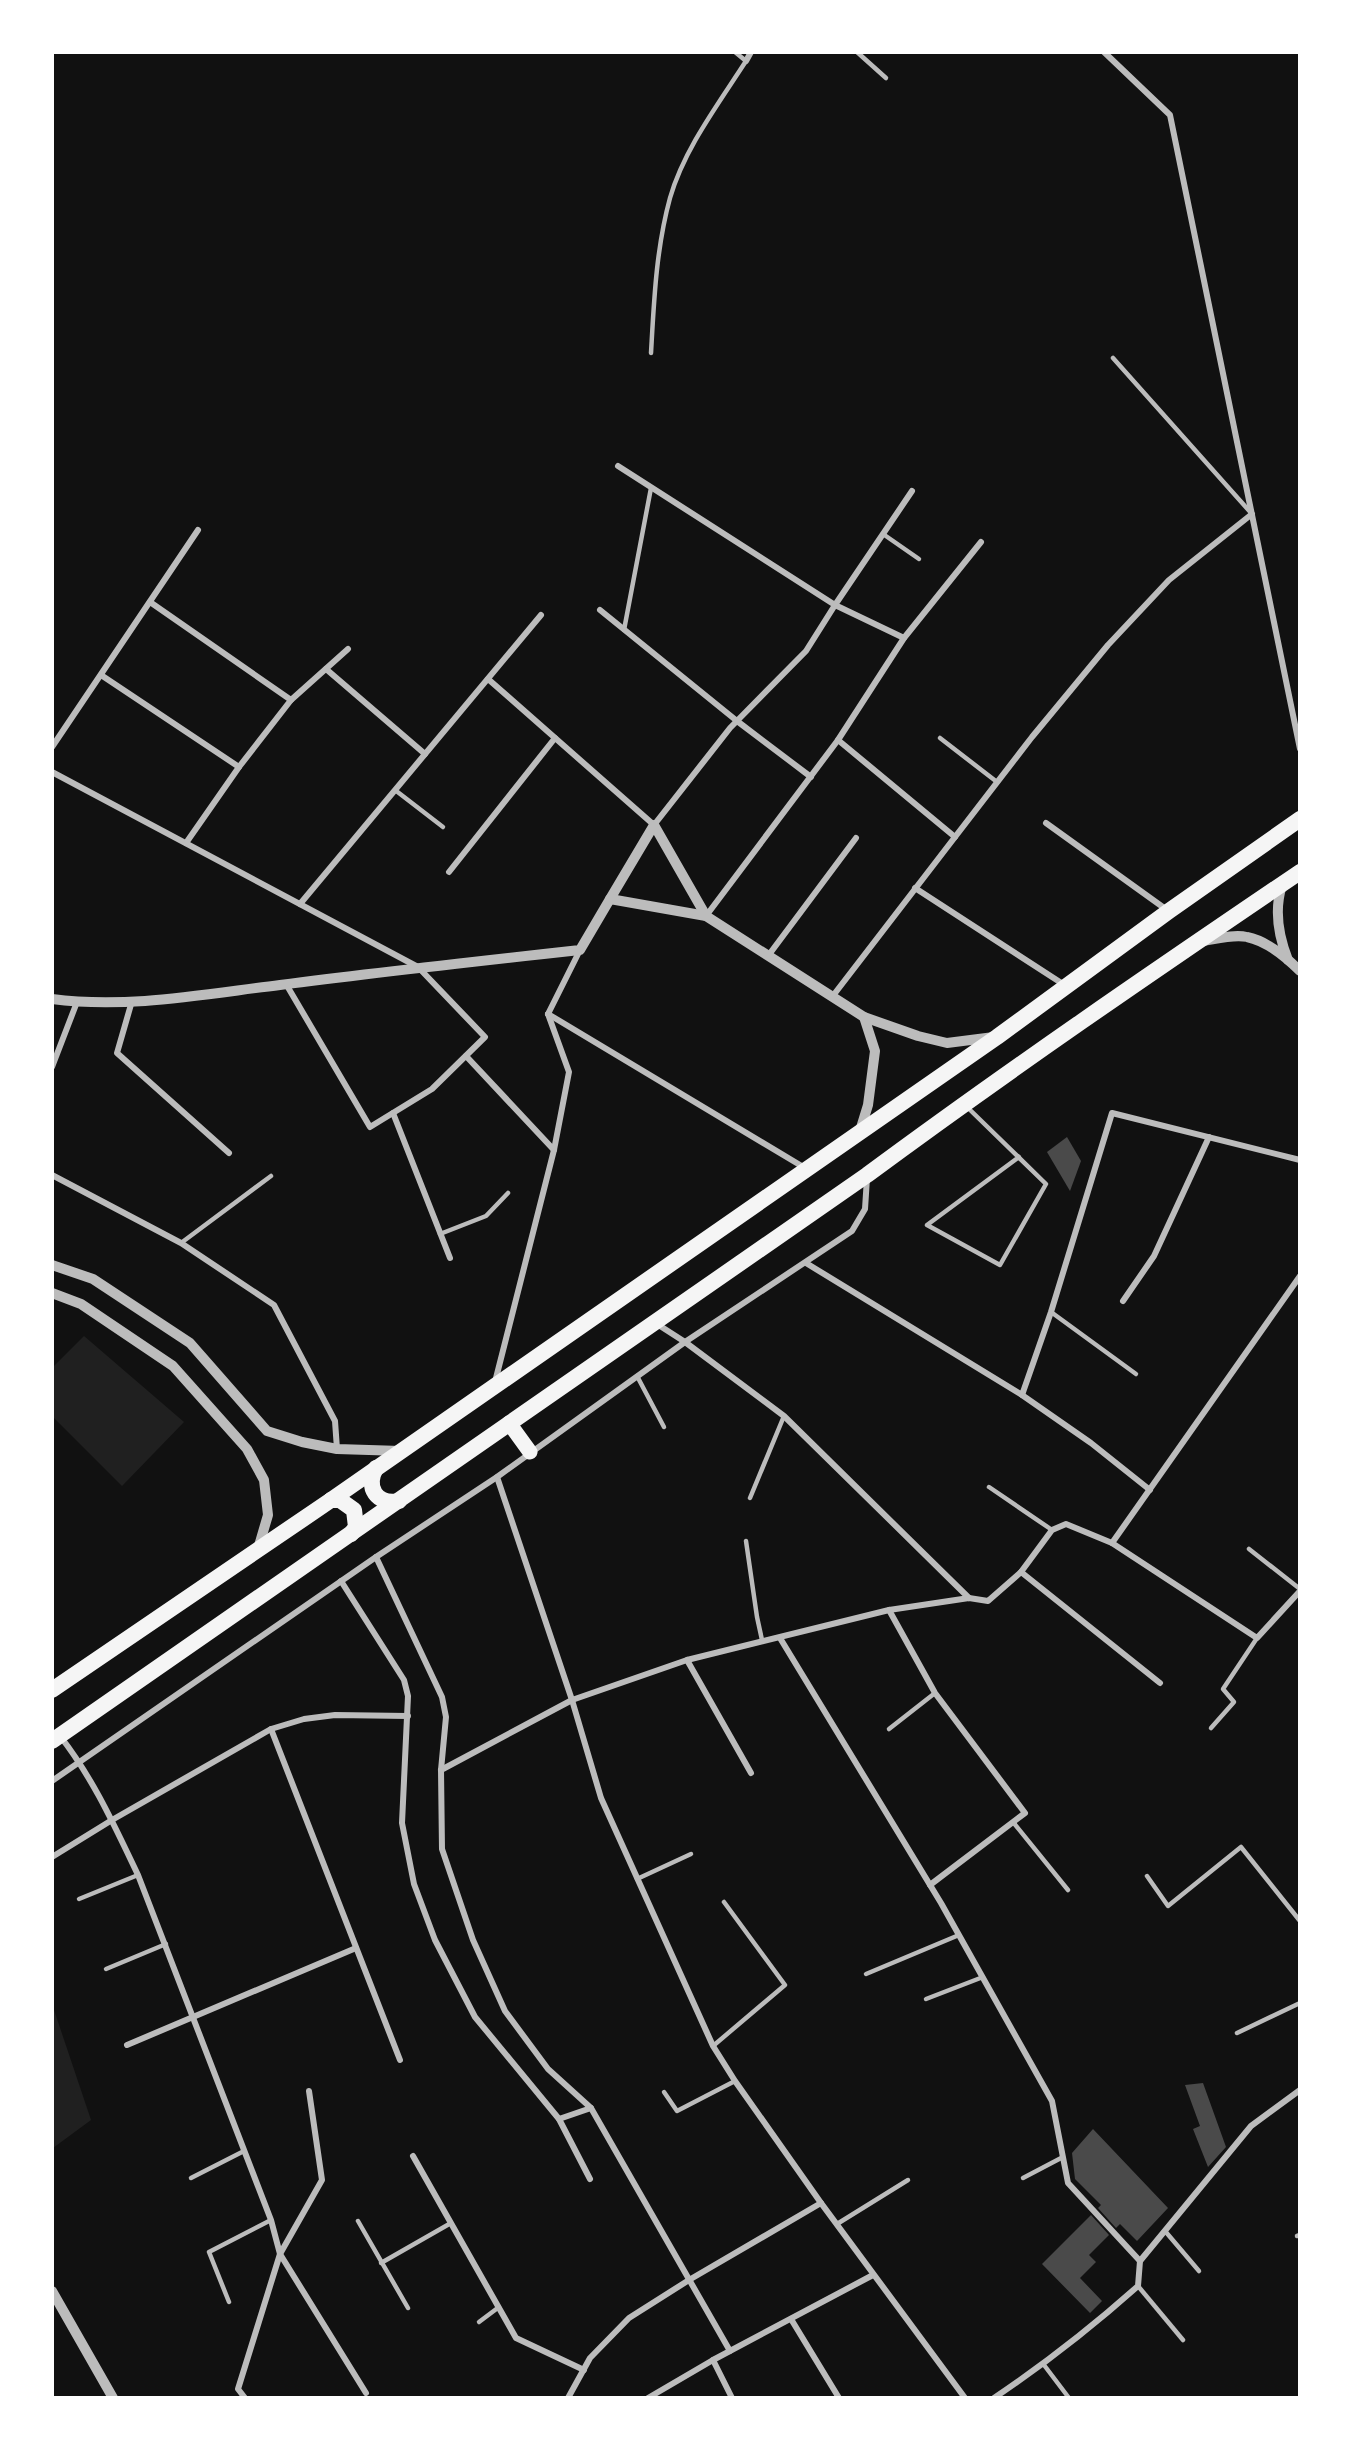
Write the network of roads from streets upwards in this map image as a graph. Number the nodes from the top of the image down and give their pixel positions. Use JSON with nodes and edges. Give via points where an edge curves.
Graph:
{"nodes":[{"id":1,"x":751,"y":52,"type":"edge"},
{"id":2,"x":1104,"y":52,"type":"edge"},
{"id":3,"x":746,"y":61,"type":"road end"},
{"id":4,"x":618,"y":466,"type":"dead end"},
{"id":5,"x":912,"y":491,"type":"dead end"},
{"id":6,"x":1252,"y":514,"type":"junction"},
{"id":7,"x":198,"y":530,"type":"dead end"},
{"id":8,"x":981,"y":542,"type":"dead end"},
{"id":9,"x":150,"y":602,"type":"junction"},
{"id":10,"x":835,"y":605,"type":"junction"},
{"id":11,"x":600,"y":610,"type":"dead end"},
{"id":12,"x":542,"y":615,"type":"dead end"},
{"id":13,"x":904,"y":638,"type":"junction"},
{"id":14,"x":348,"y":649,"type":"dead end"},
{"id":15,"x":326,"y":669,"type":"junction"},
{"id":16,"x":101,"y":675,"type":"junction"},
{"id":17,"x":488,"y":679,"type":"junction"},
{"id":18,"x":291,"y":700,"type":"junction"},
{"id":19,"x":737,"y":721,"type":"junction"},
{"id":20,"x":555,"y":738,"type":"junction"},
{"id":21,"x":838,"y":740,"type":"junction"},
{"id":22,"x":52,"y":747,"type":"edge"},
{"id":23,"x":1299,"y":749,"type":"edge"},
{"id":24,"x":425,"y":754,"type":"junction"},
{"id":25,"x":240,"y":767,"type":"junction"},
{"id":26,"x":52,"y":772,"type":"edge"},
{"id":27,"x":811,"y":777,"type":"junction"},
{"id":28,"x":1299,"y":819,"type":"edge"},
{"id":29,"x":1046,"y":823,"type":"dead end"},
{"id":30,"x":654,"y":825,"type":"junction"},
{"id":31,"x":955,"y":837,"type":"junction"},
{"id":32,"x":856,"y":838,"type":"dead end"},
{"id":33,"x":186,"y":843,"type":"junction"},
{"id":34,"x":449,"y":872,"type":"dead end"},
{"id":35,"x":1299,"y":872,"type":"edge"},
{"id":36,"x":1282,"y":883,"type":"junction"},
{"id":37,"x":915,"y":888,"type":"junction"},
{"id":38,"x":610,"y":899,"type":"junction"},
{"id":39,"x":300,"y":904,"type":"junction"},
{"id":40,"x":1169,"y":911,"type":"junction"},
{"id":41,"x":706,"y":916,"type":"junction"},
{"id":42,"x":1194,"y":942,"type":"junction"},
{"id":43,"x":580,"y":950,"type":"junction"},
{"id":44,"x":768,"y":956,"type":"junction"},
{"id":45,"x":1288,"y":960,"type":"junction"},
{"id":46,"x":418,"y":967,"type":"junction"},
{"id":47,"x":1299,"y":971,"type":"edge"},
{"id":48,"x":286,"y":984,"type":"junction"},
{"id":49,"x":1067,"y":986,"type":"junction"},
{"id":50,"x":832,"y":997,"type":"junction"},
{"id":51,"x":52,"y":999,"type":"edge"},
{"id":52,"x":132,"y":1001,"type":"junction"},
{"id":53,"x":76,"y":1002,"type":"junction"},
{"id":54,"x":548,"y":1014,"type":"junction"},
{"id":55,"x":864,"y":1017,"type":"junction"},
{"id":56,"x":998,"y":1037,"type":"junction"},
{"id":57,"x":466,"y":1056,"type":"junction"},
{"id":58,"x":52,"y":1067,"type":"edge"},
{"id":59,"x":393,"y":1113,"type":"junction"},
{"id":60,"x":860,"y":1131,"type":"junction"},
{"id":61,"x":1209,"y":1137,"type":"junction"},
{"id":62,"x":554,"y":1150,"type":"junction"},
{"id":63,"x":229,"y":1153,"type":"dead end"},
{"id":64,"x":1299,"y":1160,"type":"edge"},
{"id":65,"x":806,"y":1168,"type":"junction"},
{"id":66,"x":52,"y":1175,"type":"edge"},
{"id":67,"x":867,"y":1175,"type":"junction"},
{"id":68,"x":450,"y":1258,"type":"dead end"},
{"id":69,"x":806,"y":1263,"type":"junction"},
{"id":70,"x":52,"y":1265,"type":"edge"},
{"id":71,"x":1299,"y":1276,"type":"edge"},
{"id":72,"x":52,"y":1293,"type":"edge"},
{"id":73,"x":1123,"y":1300,"type":"dead end"},
{"id":74,"x":655,"y":1323,"type":"junction"},
{"id":75,"x":685,"y":1342,"type":"junction"},
{"id":76,"x":494,"y":1388,"type":"junction"},
{"id":77,"x":1022,"y":1395,"type":"junction"},
{"id":78,"x":509,"y":1423,"type":"junction"},
{"id":79,"x":337,"y":1449,"type":"junction"},
{"id":80,"x":401,"y":1451,"type":"junction"},
{"id":81,"x":530,"y":1452,"type":"junction"},
{"id":82,"x":376,"y":1468,"type":"junction"},
{"id":83,"x":497,"y":1477,"type":"junction"},
{"id":84,"x":1150,"y":1490,"type":"junction"},
{"id":85,"x":331,"y":1500,"type":"junction"},
{"id":86,"x":399,"y":1501,"type":"junction"},
{"id":87,"x":351,"y":1534,"type":"junction"},
{"id":88,"x":1112,"y":1543,"type":"junction"},
{"id":89,"x":258,"y":1549,"type":"junction"},
{"id":90,"x":376,"y":1557,"type":"junction"},
{"id":91,"x":1021,"y":1572,"type":"junction"},
{"id":92,"x":341,"y":1581,"type":"junction"},
{"id":93,"x":1299,"y":1590,"type":"edge"},
{"id":94,"x":969,"y":1598,"type":"junction"},
{"id":95,"x":889,"y":1610,"type":"junction"},
{"id":96,"x":780,"y":1638,"type":"junction"},
{"id":97,"x":687,"y":1660,"type":"junction"},
{"id":98,"x":1160,"y":1683,"type":"dead end"},
{"id":99,"x":52,"y":1690,"type":"edge"},
{"id":100,"x":572,"y":1700,"type":"junction"},
{"id":101,"x":408,"y":1716,"type":"junction"},
{"id":102,"x":272,"y":1729,"type":"junction"},
{"id":103,"x":56,"y":1738,"type":"edge"},
{"id":104,"x":80,"y":1761,"type":"junction"},
{"id":105,"x":441,"y":1770,"type":"junction"},
{"id":106,"x":751,"y":1773,"type":"dead end"},
{"id":107,"x":52,"y":1781,"type":"edge"},
{"id":108,"x":112,"y":1820,"type":"junction"},
{"id":109,"x":52,"y":1857,"type":"edge"},
{"id":110,"x":930,"y":1885,"type":"junction"},
{"id":111,"x":356,"y":1948,"type":"junction"},
{"id":112,"x":193,"y":2018,"type":"junction"},
{"id":113,"x":127,"y":2045,"type":"dead end"},
{"id":114,"x":400,"y":2060,"type":"dead end"},
{"id":115,"x":1299,"y":2090,"type":"edge"},
{"id":116,"x":309,"y":2091,"type":"dead end"},
{"id":117,"x":591,"y":2108,"type":"junction"},
{"id":118,"x":559,"y":2119,"type":"junction"},
{"id":119,"x":413,"y":2156,"type":"dead end"},
{"id":120,"x":590,"y":2179,"type":"dead end"},
{"id":121,"x":820,"y":2203,"type":"junction"},
{"id":122,"x":280,"y":2254,"type":"junction"},
{"id":123,"x":1140,"y":2261,"type":"junction"},
{"id":124,"x":873,"y":2275,"type":"junction"},
{"id":125,"x":689,"y":2280,"type":"junction"},
{"id":126,"x":52,"y":2291,"type":"edge"},
{"id":127,"x":791,"y":2319,"type":"junction"},
{"id":128,"x":730,"y":2351,"type":"junction"},
{"id":129,"x":713,"y":2360,"type":"junction"},
{"id":130,"x":584,"y":2370,"type":"junction"},
{"id":131,"x":366,"y":2393,"type":"dead end"},
{"id":132,"x":113,"y":2397,"type":"edge"},
{"id":133,"x":245,"y":2397,"type":"edge"},
{"id":134,"x":568,"y":2397,"type":"edge"},
{"id":135,"x":648,"y":2397,"type":"edge"},
{"id":136,"x":732,"y":2397,"type":"edge"},
{"id":137,"x":839,"y":2397,"type":"edge"},
{"id":138,"x":965,"y":2397,"type":"edge"},
{"id":139,"x":994,"y":2397,"type":"edge"}],
"edges":[{"from":1,"to":3,"type":"street"},
{"from":2,"to":6,"type":"street","via":[[1170,115]]},
{"from":4,"to":10,"type":"street"},
{"from":5,"to":10,"type":"street"},
{"from":6,"to":23,"type":"street"},
{"from":6,"to":31,"type":"street","via":[[1169,580],[1108,645]]},
{"from":7,"to":9,"type":"street"},
{"from":8,"to":13,"type":"street"},
{"from":9,"to":16,"type":"street"},
{"from":9,"to":18,"type":"street"},
{"from":10,"to":13,"type":"street"},
{"from":10,"to":19,"type":"street","via":[[806,651]]},
{"from":11,"to":19,"type":"street"},
{"from":12,"to":17,"type":"street"},
{"from":13,"to":21,"type":"street"},
{"from":14,"to":15,"type":"street"},
{"from":15,"to":18,"type":"street"},
{"from":15,"to":24,"type":"street"},
{"from":16,"to":22,"type":"street"},
{"from":16,"to":25,"type":"street"},
{"from":17,"to":20,"type":"street"},
{"from":17,"to":24,"type":"street"},
{"from":18,"to":25,"type":"street"},
{"from":19,"to":27,"type":"street"},
{"from":19,"to":30,"type":"street"},
{"from":20,"to":30,"type":"street"},
{"from":20,"to":34,"type":"street"},
{"from":21,"to":27,"type":"street"},
{"from":21,"to":31,"type":"street"},
{"from":24,"to":39,"type":"street"},
{"from":25,"to":33,"type":"street"},
{"from":26,"to":33,"type":"street"},
{"from":27,"to":41,"type":"street"},
{"from":28,"to":40,"type":"highway"},
{"from":29,"to":40,"type":"street"},
{"from":30,"to":38,"type":"street"},
{"from":30,"to":41,"type":"street"},
{"from":31,"to":37,"type":"street"},
{"from":32,"to":44,"type":"street"},
{"from":33,"to":39,"type":"street"},
{"from":35,"to":36,"type":"highway"},
{"from":36,"to":42,"type":"highway"},
{"from":36,"to":45,"type":"street","via":[[1277,910],[1280,941]]},
{"from":37,"to":49,"type":"street"},
{"from":37,"to":50,"type":"street"},
{"from":38,"to":41,"type":"street"},
{"from":38,"to":43,"type":"street"},
{"from":39,"to":46,"type":"street"},
{"from":40,"to":49,"type":"highway"},
{"from":41,"to":44,"type":"street"},
{"from":42,"to":45,"type":"street","via":[[1245,936]]},
{"from":42,"to":67,"type":"highway"},
{"from":43,"to":46,"type":"street"},
{"from":43,"to":54,"type":"street"},
{"from":44,"to":50,"type":"street"},
{"from":45,"to":47,"type":"street"},
{"from":46,"to":48,"type":"street"},
{"from":46,"to":57,"type":"street","via":[[485,1037]]},
{"from":48,"to":52,"type":"street"},
{"from":48,"to":59,"type":"street","via":[[370,1127]]},
{"from":49,"to":56,"type":"highway"},
{"from":50,"to":55,"type":"street"},
{"from":51,"to":53,"type":"street"},
{"from":52,"to":53,"type":"street"},
{"from":52,"to":63,"type":"street","via":[[117,1053]]},
{"from":53,"to":58,"type":"street"},
{"from":54,"to":62,"type":"street","via":[[569,1072]]},
{"from":54,"to":65,"type":"street"},
{"from":55,"to":56,"type":"street","via":[[947,1043]]},
{"from":55,"to":60,"type":"street","via":[[875,1051],[868,1105]]},
{"from":56,"to":60,"type":"highway"},
{"from":57,"to":59,"type":"street","via":[[432,1089]]},
{"from":57,"to":62,"type":"street"},
{"from":59,"to":68,"type":"street"},
{"from":60,"to":65,"type":"highway"},
{"from":61,"to":64,"type":"street"},
{"from":61,"to":73,"type":"street","via":[[1154,1256]]},
{"from":61,"to":77,"type":"street","via":[[1112,1113]]},
{"from":62,"to":76,"type":"street"},
{"from":65,"to":76,"type":"highway"},
{"from":66,"to":79,"type":"street","via":[[181,1243],[274,1305],[335,1421]]},
{"from":67,"to":69,"type":"street","via":[[865,1209],[852,1231]]},
{"from":67,"to":74,"type":"highway"},
{"from":69,"to":75,"type":"street"},
{"from":69,"to":77,"type":"street"},
{"from":70,"to":79,"type":"street","via":[[93,1279],[190,1343],[267,1431]]},
{"from":71,"to":84,"type":"street"},
{"from":72,"to":89,"type":"street","via":[[81,1304],[173,1366],[247,1449],[264,1480],[268,1515]]},
{"from":74,"to":75,"type":"street"},
{"from":74,"to":78,"type":"highway"},
{"from":75,"to":81,"type":"street"},
{"from":75,"to":94,"type":"street","via":[[784,1416]]},
{"from":76,"to":80,"type":"highway"},
{"from":77,"to":84,"type":"street"},
{"from":78,"to":81,"type":"main road"},
{"from":78,"to":86,"type":"highway"},
{"from":79,"to":80,"type":"street"},
{"from":80,"to":82,"type":"highway"},
{"from":81,"to":83,"type":"street"},
{"from":82,"to":85,"type":"highway"},
{"from":82,"to":86,"type":"highway","via":[[371,1485],[375,1494],[382,1500]]},
{"from":83,"to":90,"type":"street"},
{"from":83,"to":100,"type":"street"},
{"from":84,"to":88,"type":"street"},
{"from":85,"to":87,"type":"highway","via":[[340,1500],[354,1510],[356,1527]]},
{"from":85,"to":89,"type":"highway"},
{"from":86,"to":87,"type":"highway"},
{"from":87,"to":103,"type":"highway"},
{"from":88,"to":91,"type":"street","via":[[1066,1524],[1052,1530]]},
{"from":88,"to":93,"type":"street","via":[[1257,1638]]},
{"from":89,"to":99,"type":"highway"},
{"from":90,"to":92,"type":"street"},
{"from":90,"to":105,"type":"street","via":[[442,1697],[446,1717]]},
{"from":91,"to":94,"type":"street","via":[[988,1601]]},
{"from":91,"to":98,"type":"street"},
{"from":92,"to":101,"type":"street","via":[[404,1680]]},
{"from":92,"to":104,"type":"street"},
{"from":94,"to":95,"type":"street"},
{"from":95,"to":96,"type":"street"},
{"from":95,"to":110,"type":"street","via":[[934,1693],[1025,1813]]},
{"from":96,"to":97,"type":"street"},
{"from":96,"to":110,"type":"street"},
{"from":97,"to":100,"type":"street"},
{"from":97,"to":106,"type":"street"},
{"from":100,"to":105,"type":"street"},
{"from":100,"to":121,"type":"street","via":[[601,1798],[713,2046]]},
{"from":101,"to":102,"type":"street","via":[[335,1715]]},
{"from":101,"to":118,"type":"street","via":[[402,1823],[418,1895],[435,1940],[475,2017]]},
{"from":102,"to":108,"type":"street"},
{"from":102,"to":111,"type":"street"},
{"from":103,"to":104,"type":"street"},
{"from":104,"to":107,"type":"street"},
{"from":104,"to":108,"type":"street"},
{"from":105,"to":117,"type":"street","via":[[442,1850],[473,1940],[505,2011],[548,2069]]},
{"from":108,"to":109,"type":"street"},
{"from":108,"to":112,"type":"street","via":[[138,1875]]},
{"from":110,"to":123,"type":"street","via":[[1052,2101],[1068,2183]]},
{"from":111,"to":112,"type":"street"},
{"from":111,"to":114,"type":"street"},
{"from":112,"to":113,"type":"street"},
{"from":112,"to":122,"type":"street","via":[[271,2220]]},
{"from":115,"to":123,"type":"street","via":[[1251,2126]]},
{"from":116,"to":122,"type":"street","via":[[322,2180]]},
{"from":117,"to":118,"type":"street"},
{"from":117,"to":125,"type":"street"},
{"from":118,"to":120,"type":"street"},
{"from":119,"to":130,"type":"street","via":[[516,2338]]},
{"from":121,"to":124,"type":"street"},
{"from":121,"to":125,"type":"street"},
{"from":122,"to":131,"type":"street"},
{"from":122,"to":133,"type":"street","via":[[238,2389]]},
{"from":123,"to":139,"type":"street","via":[[1138,2286],[1044,2365]]},
{"from":124,"to":127,"type":"street"},
{"from":124,"to":138,"type":"street"},
{"from":125,"to":128,"type":"street"},
{"from":125,"to":130,"type":"street","via":[[629,2318],[590,2358]]},
{"from":126,"to":132,"type":"street"},
{"from":127,"to":128,"type":"street"},
{"from":127,"to":137,"type":"street"},
{"from":128,"to":129,"type":"street"},
{"from":129,"to":135,"type":"street"},
{"from":129,"to":136,"type":"street"},
{"from":130,"to":134,"type":"street"}]}
